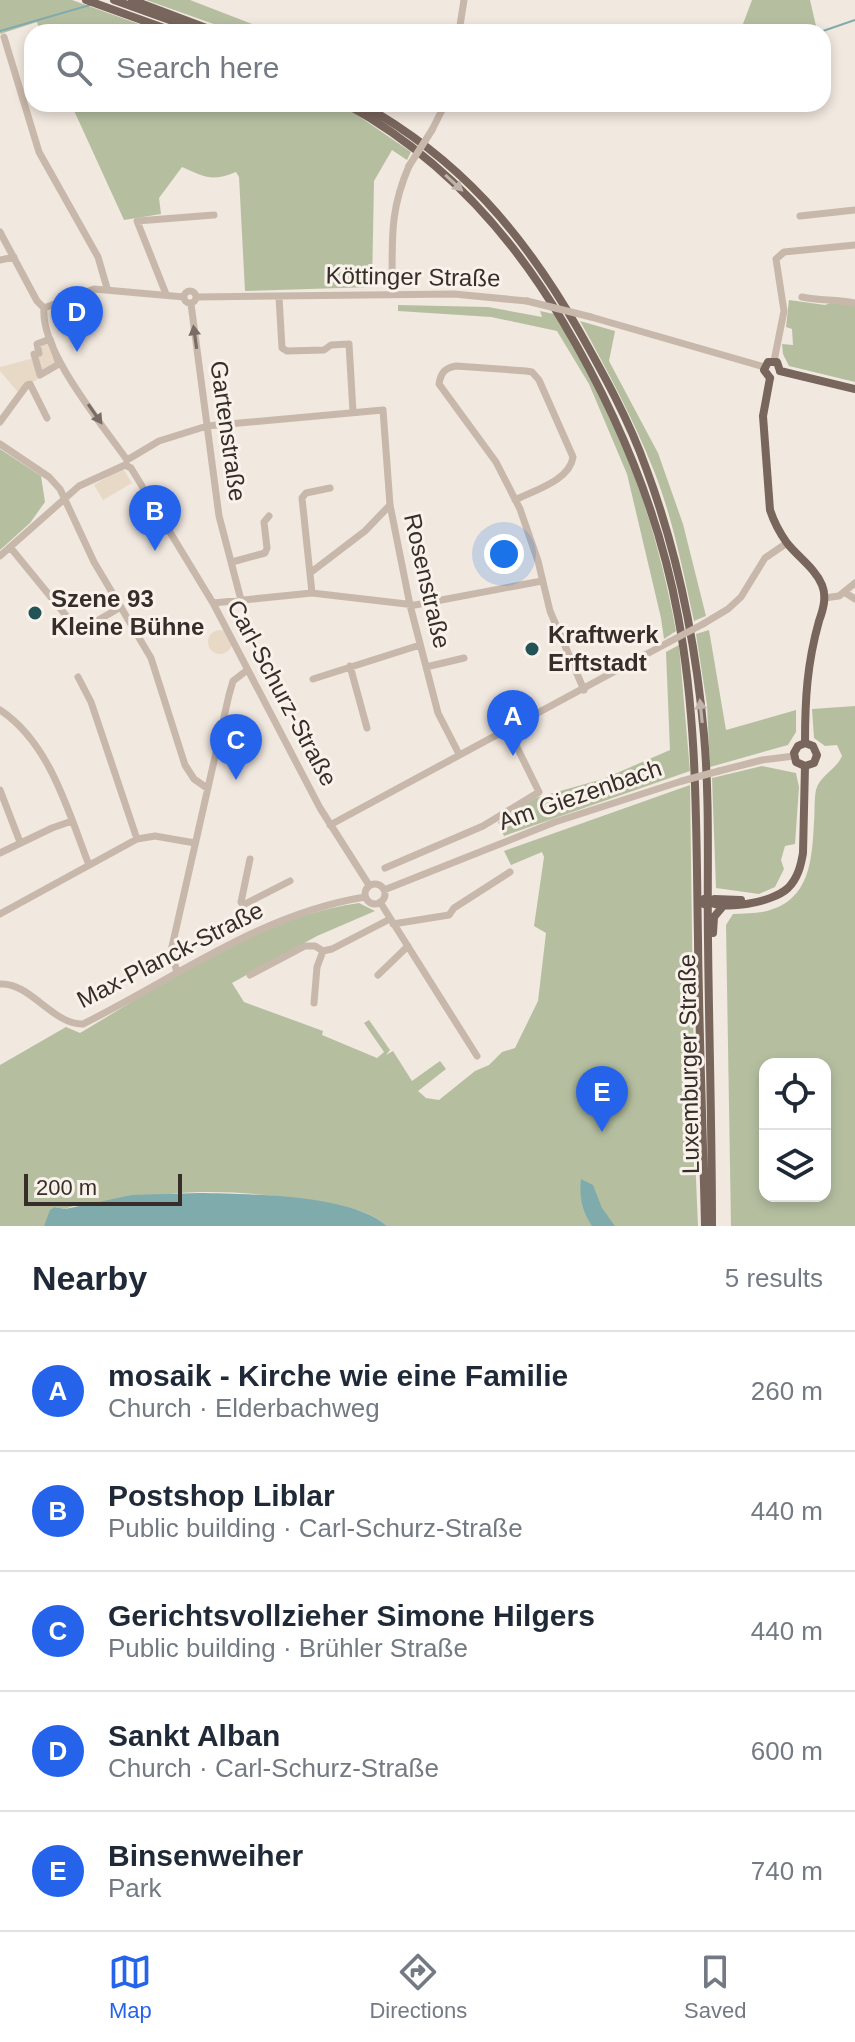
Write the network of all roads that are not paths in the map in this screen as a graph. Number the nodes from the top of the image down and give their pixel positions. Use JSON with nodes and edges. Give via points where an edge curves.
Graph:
{"nodes":[{"id":1,"x":89,"y":0,"type":"edge"},
{"id":2,"x":114,"y":0,"type":"edge"},
{"id":3,"x":132,"y":0,"type":"edge"},
{"id":4,"x":464,"y":0,"type":"edge"},
{"id":5,"x":153,"y":24,"type":"edge"},
{"id":6,"x":181,"y":24,"type":"edge"},
{"id":7,"x":196,"y":24,"type":"edge"},
{"id":8,"x":460,"y":24,"type":"edge"},
{"id":9,"x":4,"y":37,"type":"dead end"},
{"id":10,"x":24,"y":103,"type":"edge"},
{"id":11,"x":27,"y":112,"type":"edge"},
{"id":12,"x":359,"y":112,"type":"edge"},
{"id":13,"x":375,"y":112,"type":"edge"},
{"id":14,"x":441,"y":112,"type":"edge"},
{"id":15,"x":855,"y":210,"type":"edge"},
{"id":16,"x":214,"y":215,"type":"dead end"},
{"id":17,"x":800,"y":216,"type":"dead end"},
{"id":18,"x":0,"y":232,"type":"edge"},
{"id":19,"x":855,"y":245,"type":"edge"},
{"id":20,"x":14,"y":257,"type":"junction"},
{"id":21,"x":0,"y":260,"type":"edge"},
{"id":22,"x":107,"y":288,"type":"junction"},
{"id":23,"x":166,"y":294,"type":"junction"},
{"id":24,"x":392,"y":294,"type":"junction"},
{"id":25,"x":279,"y":297,"type":"junction"},
{"id":26,"x":802,"y":297,"type":"dead end"},
{"id":27,"x":194,"y":300,"type":"junction"},
{"id":28,"x":855,"y":303,"type":"edge"},
{"id":29,"x":44,"y":308,"type":"junction"},
{"id":30,"x":34,"y":354,"type":"joint"},
{"id":31,"x":774,"y":361,"type":"junction"},
{"id":32,"x":764,"y":367,"type":"junction"},
{"id":33,"x":780,"y":371,"type":"junction"},
{"id":34,"x":770,"y":378,"type":"junction"},
{"id":35,"x":855,"y":389,"type":"edge"},
{"id":36,"x":353,"y":412,"type":"junction"},
{"id":37,"x":47,"y":418,"type":"dead end"},
{"id":38,"x":0,"y":422,"type":"edge"},
{"id":39,"x":207,"y":426,"type":"junction"},
{"id":40,"x":0,"y":444,"type":"edge"},
{"id":41,"x":126,"y":462,"type":"junction"},
{"id":42,"x":330,"y":488,"type":"dead end"},
{"id":43,"x":64,"y":498,"type":"junction"},
{"id":44,"x":515,"y":500,"type":"junction"},
{"id":45,"x":390,"y":505,"type":"junction"},
{"id":46,"x":269,"y":516,"type":"dead end"},
{"id":47,"x":787,"y":543,"type":"junction"},
{"id":48,"x":10,"y":547,"type":"junction"},
{"id":49,"x":0,"y":556,"type":"edge"},
{"id":50,"x":232,"y":562,"type":"junction"},
{"id":51,"x":310,"y":573,"type":"junction"},
{"id":52,"x":542,"y":581,"type":"junction"},
{"id":53,"x":855,"y":583,"type":"edge"},
{"id":54,"x":844,"y":592,"type":"junction"},
{"id":55,"x":312,"y":593,"type":"junction"},
{"id":56,"x":824,"y":598,"type":"junction"},
{"id":57,"x":855,"y":599,"type":"edge"},
{"id":58,"x":241,"y":600,"type":"junction"},
{"id":59,"x":213,"y":603,"type":"junction"},
{"id":60,"x":410,"y":605,"type":"junction"},
{"id":61,"x":121,"y":607,"type":"junction"},
{"id":62,"x":420,"y":645,"type":"junction"},
{"id":63,"x":464,"y":658,"type":"dead end"},
{"id":64,"x":350,"y":666,"type":"junction"},
{"id":65,"x":426,"y":667,"type":"junction"},
{"id":66,"x":246,"y":671,"type":"junction"},
{"id":67,"x":78,"y":677,"type":"dead end"},
{"id":68,"x":313,"y":679,"type":"dead end"},
{"id":69,"x":584,"y":690,"type":"junction"},
{"id":70,"x":0,"y":710,"type":"edge"},
{"id":71,"x":367,"y":728,"type":"dead end"},
{"id":72,"x":508,"y":729,"type":"junction"},
{"id":73,"x":692,"y":730,"type":"junction"},
{"id":74,"x":805,"y":743,"type":"junction"},
{"id":75,"x":459,"y":754,"type":"junction"},
{"id":76,"x":794,"y":756,"type":"junction"},
{"id":77,"x":805,"y":766,"type":"junction"},
{"id":78,"x":207,"y":788,"type":"junction"},
{"id":79,"x":0,"y":790,"type":"edge"},
{"id":80,"x":72,"y":821,"type":"junction"},
{"id":81,"x":330,"y":825,"type":"junction"},
{"id":82,"x":137,"y":839,"type":"junction"},
{"id":83,"x":20,"y":842,"type":"junction"},
{"id":84,"x":195,"y":843,"type":"junction"},
{"id":85,"x":0,"y":853,"type":"edge"},
{"id":86,"x":250,"y":859,"type":"dead end"},
{"id":87,"x":89,"y":865,"type":"junction"},
{"id":88,"x":385,"y":868,"type":"dead end"},
{"id":89,"x":510,"y":872,"type":"dead end"},
{"id":90,"x":707,"y":878,"type":"junction"},
{"id":91,"x":290,"y":881,"type":"dead end"},
{"id":92,"x":369,"y":885,"type":"junction"},
{"id":93,"x":384,"y":890,"type":"junction"},
{"id":94,"x":365,"y":897,"type":"junction"},
{"id":95,"x":707,"y":901,"type":"junction"},
{"id":96,"x":380,"y":902,"type":"junction"},
{"id":97,"x":724,"y":902,"type":"junction"},
{"id":98,"x":0,"y":914,"type":"edge"},
{"id":99,"x":392,"y":921,"type":"junction"},
{"id":100,"x":408,"y":946,"type":"junction"},
{"id":101,"x":323,"y":951,"type":"junction"},
{"id":102,"x":698,"y":955,"type":"junction"},
{"id":103,"x":177,"y":972,"type":"junction"},
{"id":104,"x":250,"y":975,"type":"dead end"},
{"id":105,"x":378,"y":975,"type":"dead end"},
{"id":106,"x":0,"y":984,"type":"edge"},
{"id":107,"x":314,"y":1003,"type":"dead end"},
{"id":108,"x":477,"y":1056,"type":"dead end"},
{"id":109,"x":710,"y":1110,"type":"junction"},
{"id":110,"x":705,"y":1226,"type":"edge"},
{"id":111,"x":712,"y":1226,"type":"edge"}],
"edges":[{"from":1,"to":5,"type":"main road"},
{"from":2,"to":6,"type":"main road"},
{"from":3,"to":7,"type":"main road"},
{"from":4,"to":8,"type":"street"},
{"from":9,"to":10,"type":"street"},
{"from":11,"to":22,"type":"street","via":[[39,152],[98,257]]},
{"from":12,"to":73,"type":"main road","one_way":true,"via":[[453,180],[499,228],[542,286],[595,376],[630,454],[664,554],[681,632]]},
{"from":90,"to":13,"type":"main road","one_way":true,"via":[[704,736],[693,648],[676,562],[640,454],[606,379],[528,249],[457,170]]},
{"from":14,"to":24,"type":"street","bridge":true,"via":[[397,198],[391,231]]},
{"from":15,"to":17,"type":"street"},
{"from":16,"to":23,"type":"street","via":[[137,221]]},
{"from":18,"to":20,"type":"street","name":"Carl-Schurz-Straße"},
{"from":19,"to":31,"type":"street","via":[[784,252],[776,259],[784,311]]},
{"from":20,"to":21,"type":"street"},
{"from":20,"to":29,"type":"street","name":"Carl-Schurz-Straße"},
{"from":22,"to":23,"type":"street"},
{"from":22,"to":29,"type":"street"},
{"from":23,"to":27,"type":"street","name":"Köttinger Straße","via":[[184,297],[192,291]]},
{"from":24,"to":25,"type":"street","name":"Köttinger Straße"},
{"from":24,"to":32,"type":"street","name":"Köttinger Straße","bridge":true,"via":[[527,301]]},
{"from":25,"to":27,"type":"street","name":"Köttinger Straße"},
{"from":25,"to":36,"type":"street","via":[[282,348],[324,350],[349,344]]},
{"from":26,"to":28,"type":"street"},
{"from":39,"to":27,"type":"street","name":"Gartenstraße","one_way":true},
{"from":29,"to":41,"type":"street","name":"Carl-Schurz-Straße","one_way":true,"via":[[63,368]]},
{"from":30,"to":30,"type":"street","via":[[39,353],[37,344],[50,339],[59,364],[40,375]]},
{"from":31,"to":32,"type":"main road"},
{"from":31,"to":33,"type":"main road"},
{"from":32,"to":34,"type":"main road"},
{"from":33,"to":34,"type":"main road"},
{"from":33,"to":35,"type":"main road"},
{"from":34,"to":47,"type":"main road","via":[[763,416],[770,510]]},
{"from":36,"to":39,"type":"street"},
{"from":36,"to":45,"type":"street","name":"Rosenstraße","via":[[383,410]]},
{"from":37,"to":38,"type":"street","via":[[30,384]]},
{"from":39,"to":41,"type":"street","via":[[173,435]]},
{"from":39,"to":50,"type":"street","name":"Gartenstraße","via":[[219,516]]},
{"from":40,"to":43,"type":"street","via":[[49,477]]},
{"from":41,"to":43,"type":"street"},
{"from":41,"to":59,"type":"street","name":"Carl-Schurz-Straße"},
{"from":42,"to":51,"type":"street","via":[[302,498]]},
{"from":43,"to":48,"type":"street"},
{"from":43,"to":61,"type":"street"},
{"from":44,"to":44,"type":"street","via":[[496,462],[443,392],[440,381],[447,368],[526,371],[539,380],[573,457],[572,467]]},
{"from":44,"to":52,"type":"street"},
{"from":45,"to":51,"type":"street"},
{"from":45,"to":60,"type":"street","name":"Rosenstraße"},
{"from":46,"to":50,"type":"street","name":"Gartenstraße","via":[[264,522],[265,553]]},
{"from":47,"to":56,"type":"main road","via":[[814,572]]},
{"from":47,"to":69,"type":"street","bridge":true,"via":[[765,558],[728,609]]},
{"from":48,"to":49,"type":"street"},
{"from":48,"to":61,"type":"street","via":[[77,629]]},
{"from":50,"to":58,"type":"street","name":"Gartenstraße"},
{"from":51,"to":55,"type":"street"},
{"from":52,"to":60,"type":"street"},
{"from":52,"to":69,"type":"street"},
{"from":53,"to":54,"type":"street"},
{"from":54,"to":56,"type":"street"},
{"from":54,"to":57,"type":"street"},
{"from":55,"to":58,"type":"street"},
{"from":55,"to":60,"type":"street"},
{"from":56,"to":74,"type":"main road","via":[[809,655]]},
{"from":58,"to":59,"type":"street"},
{"from":59,"to":66,"type":"street","name":"Carl-Schurz-Straße"},
{"from":60,"to":62,"type":"street","name":"Rosenstraße"},
{"from":61,"to":78,"type":"street","via":[[151,658],[185,765]]},
{"from":62,"to":64,"type":"street"},
{"from":62,"to":65,"type":"street","name":"Rosenstraße"},
{"from":63,"to":65,"type":"street"},
{"from":64,"to":68,"type":"street"},
{"from":64,"to":71,"type":"street"},
{"from":65,"to":75,"type":"street","name":"Rosenstraße","via":[[438,713]]},
{"from":66,"to":78,"type":"street","via":[[233,681]]},
{"from":66,"to":81,"type":"street","name":"Carl-Schurz-Straße"},
{"from":67,"to":82,"type":"street"},
{"from":69,"to":72,"type":"street"},
{"from":70,"to":80,"type":"street","via":[[21,725],[36,747]]},
{"from":72,"to":75,"type":"street"},
{"from":72,"to":88,"type":"street","via":[[539,792],[483,826]]},
{"from":73,"to":95,"type":"main road","via":[[701,797],[702,894]]},
{"from":73,"to":102,"type":"main road"},
{"from":74,"to":76,"type":"main road"},
{"from":74,"to":77,"type":"main road","via":[[817,755]]},
{"from":75,"to":81,"type":"street"},
{"from":76,"to":77,"type":"main road"},
{"from":76,"to":93,"type":"street","name":"Am Giezenbach","bridge":true,"via":[[682,781],[555,822]]},
{"from":77,"to":97,"type":"main road","via":[[798,872],[785,891],[771,898]]},
{"from":78,"to":84,"type":"street"},
{"from":79,"to":83,"type":"street"},
{"from":80,"to":83,"type":"street"},
{"from":80,"to":87,"type":"street"},
{"from":81,"to":92,"type":"street","name":"Carl-Schurz-Straße"},
{"from":82,"to":84,"type":"street","via":[[155,836]]},
{"from":82,"to":87,"type":"street"},
{"from":83,"to":85,"type":"street"},
{"from":84,"to":103,"type":"street","via":[[171,951]]},
{"from":86,"to":91,"type":"street","via":[[243,905]]},
{"from":87,"to":98,"type":"street"},
{"from":89,"to":99,"type":"street","via":[[449,915]]},
{"from":90,"to":95,"type":"main road"},
{"from":90,"to":97,"type":"main road"},
{"from":92,"to":93,"type":"street"},
{"from":92,"to":94,"type":"street"},
{"from":93,"to":96,"type":"street"},
{"from":94,"to":96,"type":"street","via":[[373,904]]},
{"from":94,"to":103,"type":"street","name":"Max-Planck-Straße","via":[[252,932]]},
{"from":95,"to":97,"type":"main road"},
{"from":95,"to":102,"type":"main road"},
{"from":95,"to":109,"type":"main road","name":"Luxemburger Straße"},
{"from":96,"to":99,"type":"street"},
{"from":97,"to":109,"type":"main road","via":[[713,921],[715,1080]]},
{"from":99,"to":100,"type":"street"},
{"from":99,"to":101,"type":"street"},
{"from":100,"to":105,"type":"street"},
{"from":100,"to":108,"type":"street"},
{"from":101,"to":104,"type":"street","via":[[305,946]]},
{"from":101,"to":107,"type":"street"},
{"from":102,"to":110,"type":"main road","name":"Luxemburger Straße"},
{"from":103,"to":106,"type":"street","name":"Max-Planck-Straße","via":[[77,1025]]},
{"from":109,"to":111,"type":"main road","name":"Luxemburger Straße"}]}
